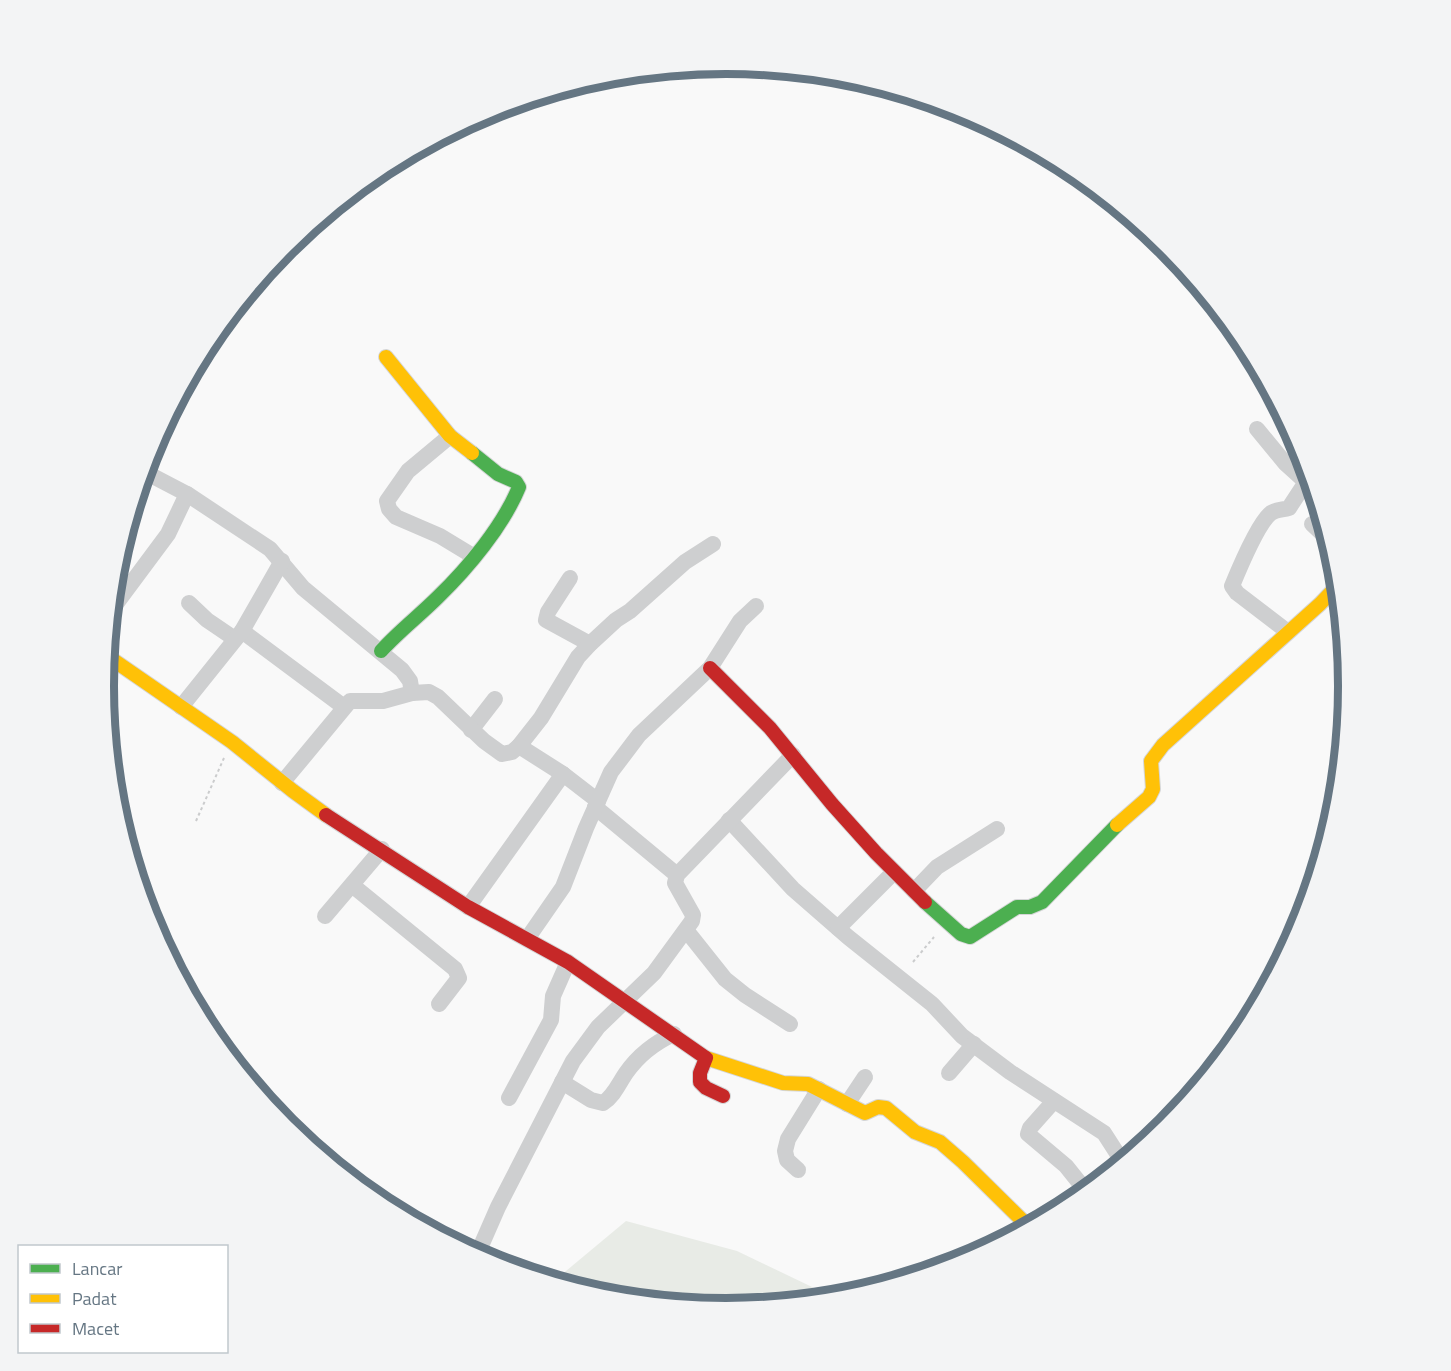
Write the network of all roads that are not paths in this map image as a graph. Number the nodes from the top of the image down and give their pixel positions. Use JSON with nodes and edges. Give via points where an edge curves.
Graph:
{"nodes":[{"id":1,"x":386,"y":357,"type":"dead end"},
{"id":2,"x":1257,"y":429,"type":"dead end"},
{"id":3,"x":450,"y":436,"type":"junction"},
{"id":4,"x":151,"y":475,"type":"edge"},
{"id":5,"x":1301,"y":478,"type":"edge"},
{"id":6,"x":1304,"y":486,"type":"edge"},
{"id":7,"x":187,"y":494,"type":"junction"},
{"id":8,"x":1312,"y":524,"type":"dead end"},
{"id":9,"x":1318,"y":529,"type":"edge"},
{"id":10,"x":713,"y":544,"type":"dead end"},
{"id":11,"x":473,"y":556,"type":"junction"},
{"id":12,"x":282,"y":561,"type":"junction"},
{"id":13,"x":570,"y":578,"type":"dead end"},
{"id":14,"x":1330,"y":593,"type":"edge"},
{"id":15,"x":120,"y":598,"type":"edge"},
{"id":16,"x":189,"y":603,"type":"dead end"},
{"id":17,"x":756,"y":606,"type":"dead end"},
{"id":18,"x":1288,"y":632,"type":"junction"},
{"id":19,"x":238,"y":635,"type":"junction"},
{"id":20,"x":590,"y":644,"type":"junction"},
{"id":21,"x":381,"y":651,"type":"junction"},
{"id":22,"x":115,"y":661,"type":"edge"},
{"id":23,"x":710,"y":668,"type":"junction"},
{"id":24,"x":412,"y":693,"type":"junction"},
{"id":25,"x":495,"y":699,"type":"dead end"},
{"id":26,"x":344,"y":706,"type":"junction"},
{"id":27,"x":181,"y":707,"type":"junction"},
{"id":28,"x":471,"y":730,"type":"junction"},
{"id":29,"x":519,"y":746,"type":"junction"},
{"id":30,"x":793,"y":755,"type":"junction"},
{"id":31,"x":563,"y":774,"type":"junction"},
{"id":32,"x":282,"y":783,"type":"junction"},
{"id":33,"x":596,"y":804,"type":"junction"},
{"id":34,"x":729,"y":820,"type":"junction"},
{"id":35,"x":997,"y":829,"type":"dead end"},
{"id":36,"x":382,"y":849,"type":"junction"},
{"id":37,"x":894,"y":872,"type":"junction"},
{"id":38,"x":677,"y":874,"type":"junction"},
{"id":39,"x":352,"y":885,"type":"junction"},
{"id":40,"x":914,"y":891,"type":"junction"},
{"id":41,"x":468,"y":907,"type":"junction"},
{"id":42,"x":325,"y":916,"type":"dead end"},
{"id":43,"x":838,"y":928,"type":"junction"},
{"id":44,"x":686,"y":930,"type":"junction"},
{"id":45,"x":527,"y":939,"type":"junction"},
{"id":46,"x":568,"y":962,"type":"junction"},
{"id":47,"x":626,"y":1002,"type":"junction"},
{"id":48,"x":439,"y":1004,"type":"dead end"},
{"id":49,"x":790,"y":1024,"type":"dead end"},
{"id":50,"x":674,"y":1034,"type":"junction"},
{"id":51,"x":974,"y":1044,"type":"junction"},
{"id":52,"x":706,"y":1058,"type":"junction"},
{"id":53,"x":949,"y":1073,"type":"dead end"},
{"id":54,"x":865,"y":1077,"type":"dead end"},
{"id":55,"x":562,"y":1082,"type":"junction"},
{"id":56,"x":819,"y":1089,"type":"junction"},
{"id":57,"x":723,"y":1096,"type":"dead end"},
{"id":58,"x":509,"y":1098,"type":"dead end"},
{"id":59,"x":1054,"y":1101,"type":"junction"},
{"id":60,"x":847,"y":1104,"type":"junction"},
{"id":61,"x":1118,"y":1155,"type":"edge"},
{"id":62,"x":798,"y":1170,"type":"dead end"},
{"id":63,"x":1080,"y":1184,"type":"edge"},
{"id":64,"x":1022,"y":1221,"type":"edge"},
{"id":65,"x":481,"y":1246,"type":"edge"}],
"edges":[{"from":1,"to":3,"type":"street"},
{"from":2,"to":5,"type":"street"},
{"from":3,"to":11,"type":"street","via":[[519,487],[494,532]]},
{"from":3,"to":11,"type":"street","via":[[408,471],[387,501],[396,517]]},
{"from":4,"to":7,"type":"street"},
{"from":6,"to":18,"type":"street","via":[[1289,508],[1269,514],[1232,586]]},
{"from":7,"to":12,"type":"street","via":[[260,541]]},
{"from":7,"to":15,"type":"street","via":[[168,534]]},
{"from":8,"to":9,"type":"street"},
{"from":10,"to":20,"type":"street","via":[[685,562]]},
{"from":11,"to":21,"type":"street","via":[[438,597]]},
{"from":12,"to":19,"type":"street"},
{"from":12,"to":21,"type":"street","via":[[303,588]]},
{"from":13,"to":20,"type":"street","via":[[546,620]]},
{"from":14,"to":18,"type":"street"},
{"from":16,"to":19,"type":"street","via":[[207,620]]},
{"from":17,"to":23,"type":"street","via":[[740,621]]},
{"from":18,"to":40,"type":"street","via":[[1163,746],[1151,761],[1151,794],[1042,902],[1017,907],[970,937],[961,934]]},
{"from":19,"to":26,"type":"street"},
{"from":19,"to":27,"type":"street"},
{"from":20,"to":29,"type":"street"},
{"from":21,"to":24,"type":"street","via":[[402,670]]},
{"from":22,"to":27,"type":"street"},
{"from":23,"to":30,"type":"street"},
{"from":23,"to":33,"type":"street","via":[[639,735],[611,772]]},
{"from":24,"to":26,"type":"street","via":[[383,700],[351,700]]},
{"from":24,"to":28,"type":"street","via":[[433,693]]},
{"from":25,"to":28,"type":"street"},
{"from":26,"to":32,"type":"street"},
{"from":27,"to":32,"type":"street"},
{"from":28,"to":29,"type":"street","via":[[502,754]]},
{"from":29,"to":31,"type":"street"},
{"from":30,"to":34,"type":"street"},
{"from":30,"to":37,"type":"street"},
{"from":31,"to":33,"type":"street"},
{"from":31,"to":41,"type":"street"},
{"from":32,"to":36,"type":"street"},
{"from":33,"to":38,"type":"street"},
{"from":33,"to":45,"type":"street","via":[[563,887]]},
{"from":34,"to":38,"type":"street"},
{"from":34,"to":43,"type":"street","via":[[793,889]]},
{"from":35,"to":40,"type":"street","via":[[938,867]]},
{"from":36,"to":39,"type":"street"},
{"from":36,"to":41,"type":"street"},
{"from":37,"to":40,"type":"street"},
{"from":37,"to":43,"type":"street"},
{"from":38,"to":44,"type":"street","via":[[676,887],[693,915]]},
{"from":39,"to":42,"type":"street"},
{"from":39,"to":48,"type":"street","via":[[454,969],[459,978]]},
{"from":41,"to":45,"type":"street"},
{"from":43,"to":51,"type":"street","via":[[932,1004]]},
{"from":44,"to":47,"type":"street"},
{"from":44,"to":49,"type":"street","via":[[725,979]]},
{"from":45,"to":46,"type":"street"},
{"from":46,"to":47,"type":"street"},
{"from":46,"to":58,"type":"street","via":[[553,996],[551,1020]]},
{"from":47,"to":50,"type":"street"},
{"from":47,"to":55,"type":"street","via":[[583,1045]]},
{"from":50,"to":52,"type":"street"},
{"from":50,"to":55,"type":"street","via":[[646,1052],[603,1103]]},
{"from":51,"to":53,"type":"street"},
{"from":51,"to":59,"type":"street"},
{"from":52,"to":56,"type":"street","via":[[783,1083],[808,1083]]},
{"from":52,"to":57,"type":"street","via":[[700,1081]]},
{"from":54,"to":60,"type":"street"},
{"from":55,"to":65,"type":"street"},
{"from":56,"to":60,"type":"street"},
{"from":56,"to":62,"type":"street","via":[[786,1143],[787,1160]]},
{"from":59,"to":61,"type":"street","via":[[1104,1133]]},
{"from":59,"to":63,"type":"street","via":[[1028,1134],[1066,1166]]},
{"from":60,"to":64,"type":"street","via":[[865,1113],[886,1107],[915,1132],[934,1138]]}]}
